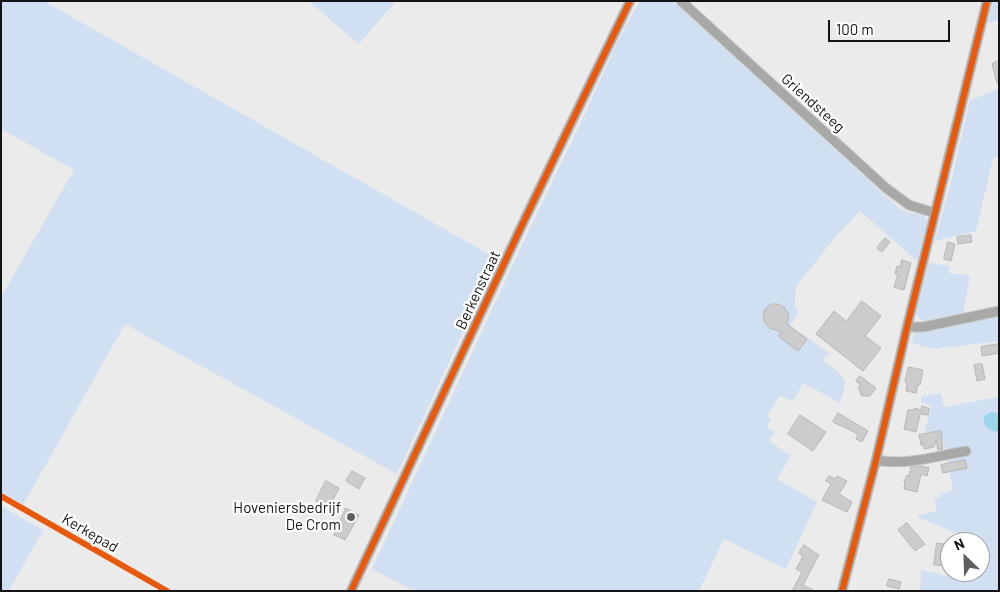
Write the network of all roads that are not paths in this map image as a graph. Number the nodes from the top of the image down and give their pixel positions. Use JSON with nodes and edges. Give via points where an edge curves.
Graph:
{"nodes":[{"id":1,"x":630,"y":1,"type":"edge"},
{"id":2,"x":681,"y":1,"type":"edge"},
{"id":3,"x":987,"y":1,"type":"edge"},
{"id":4,"x":935,"y":213,"type":"junction"},
{"id":5,"x":999,"y":311,"type":"edge"},
{"id":6,"x":907,"y":327,"type":"junction"},
{"id":7,"x":966,"y":451,"type":"dead end"},
{"id":8,"x":876,"y":460,"type":"junction"},
{"id":9,"x":351,"y":591,"type":"edge"},
{"id":10,"x":842,"y":591,"type":"edge"}],
"edges":[{"from":1,"to":9,"type":"street","name":"Berkenstraat"},
{"from":2,"to":4,"type":"street","name":"Griendsteeg","via":[[886,188],[909,205]]},
{"from":3,"to":4,"type":"street"},
{"from":4,"to":6,"type":"street"},
{"from":5,"to":6,"type":"street","via":[[923,327]]},
{"from":6,"to":8,"type":"street"},
{"from":7,"to":8,"type":"street","via":[[902,462]]},
{"from":8,"to":10,"type":"street"}]}
